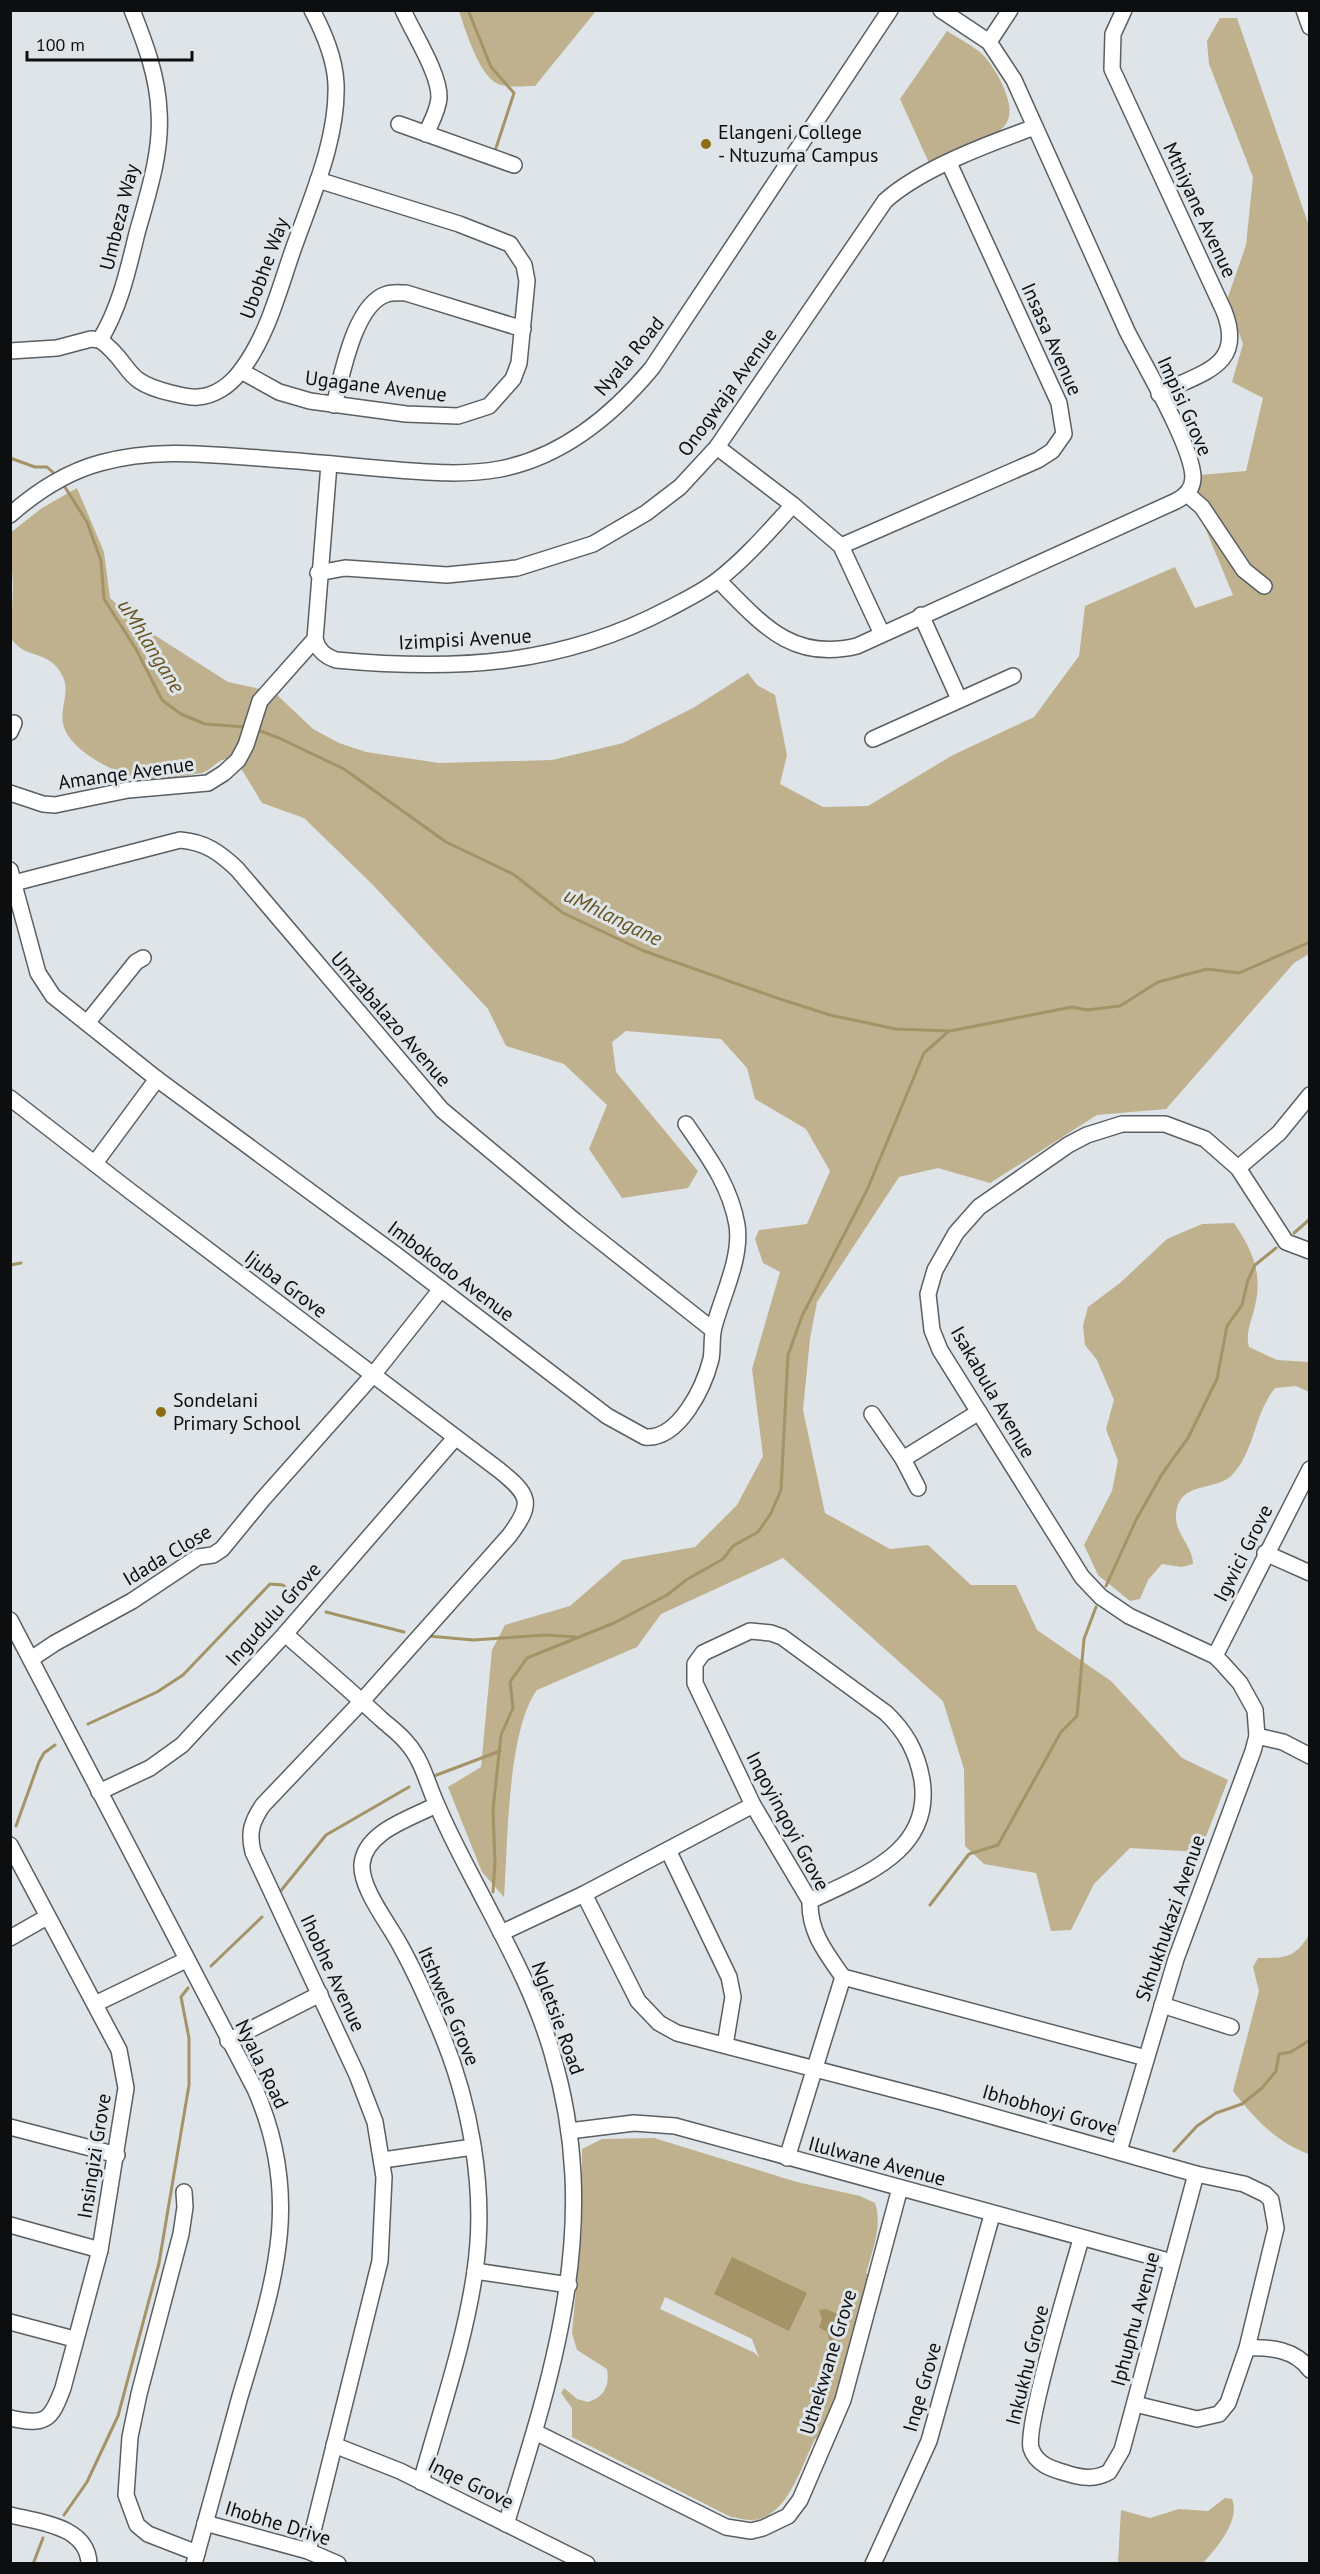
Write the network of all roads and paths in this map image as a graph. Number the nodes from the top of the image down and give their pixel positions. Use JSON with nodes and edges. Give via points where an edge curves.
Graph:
{"nodes":[{"id":1,"x":132,"y":10,"type":"edge"},
{"id":2,"x":312,"y":10,"type":"edge"},
{"id":3,"x":403,"y":10,"type":"edge"},
{"id":4,"x":890,"y":10,"type":"edge"},
{"id":5,"x":941,"y":10,"type":"edge"},
{"id":6,"x":1010,"y":10,"type":"edge"},
{"id":7,"x":1124,"y":10,"type":"edge"},
{"id":8,"x":1304,"y":10,"type":"edge"},
{"id":9,"x":1310,"y":27,"type":"edge"},
{"id":10,"x":989,"y":42,"type":"junction"},
{"id":11,"x":399,"y":124,"type":"dead end"},
{"id":12,"x":1035,"y":127,"type":"junction"},
{"id":13,"x":426,"y":134,"type":"junction"},
{"id":14,"x":949,"y":163,"type":"junction"},
{"id":15,"x":514,"y":165,"type":"dead end"},
{"id":16,"x":318,"y":180,"type":"junction"},
{"id":17,"x":523,"y":329,"type":"junction"},
{"id":18,"x":100,"y":340,"type":"junction"},
{"id":19,"x":10,"y":351,"type":"edge"},
{"id":20,"x":241,"y":371,"type":"junction"},
{"id":21,"x":1159,"y":394,"type":"junction"},
{"id":22,"x":334,"y":405,"type":"junction"},
{"id":23,"x":717,"y":447,"type":"junction"},
{"id":24,"x":329,"y":464,"type":"junction"},
{"id":25,"x":1187,"y":494,"type":"junction"},
{"id":26,"x":793,"y":505,"type":"junction"},
{"id":27,"x":10,"y":515,"type":"edge"},
{"id":28,"x":841,"y":546,"type":"junction"},
{"id":29,"x":318,"y":573,"type":"junction"},
{"id":30,"x":718,"y":580,"type":"junction"},
{"id":31,"x":1264,"y":586,"type":"dead end"},
{"id":32,"x":921,"y":615,"type":"junction"},
{"id":33,"x":882,"y":634,"type":"junction"},
{"id":34,"x":315,"y":639,"type":"junction"},
{"id":35,"x":1013,"y":676,"type":"dead end"},
{"id":36,"x":959,"y":699,"type":"junction"},
{"id":37,"x":873,"y":739,"type":"dead end"},
{"id":38,"x":10,"y":793,"type":"edge"},
{"id":39,"x":12,"y":877,"type":"edge"},
{"id":40,"x":143,"y":958,"type":"dead end"},
{"id":41,"x":87,"y":1023,"type":"junction"},
{"id":42,"x":156,"y":1078,"type":"junction"},
{"id":43,"x":1310,"y":1095,"type":"edge"},
{"id":44,"x":10,"y":1098,"type":"edge"},
{"id":45,"x":686,"y":1124,"type":"dead end"},
{"id":46,"x":95,"y":1163,"type":"junction"},
{"id":47,"x":1238,"y":1168,"type":"junction"},
{"id":48,"x":1310,"y":1251,"type":"edge"},
{"id":49,"x":441,"y":1289,"type":"junction"},
{"id":50,"x":713,"y":1330,"type":"junction"},
{"id":51,"x":373,"y":1375,"type":"junction"},
{"id":52,"x":979,"y":1412,"type":"junction"},
{"id":53,"x":872,"y":1414,"type":"dead end"},
{"id":54,"x":455,"y":1438,"type":"junction"},
{"id":55,"x":903,"y":1459,"type":"junction"},
{"id":56,"x":1310,"y":1469,"type":"edge"},
{"id":57,"x":918,"y":1488,"type":"dead end"},
{"id":58,"x":526,"y":1508,"type":"joint"},
{"id":59,"x":1265,"y":1554,"type":"junction"},
{"id":60,"x":1310,"y":1574,"type":"edge"},
{"id":61,"x":10,"y":1620,"type":"edge"},
{"id":62,"x":285,"y":1634,"type":"junction"},
{"id":63,"x":1215,"y":1656,"type":"junction"},
{"id":64,"x":31,"y":1659,"type":"junction"},
{"id":65,"x":362,"y":1701,"type":"junction"},
{"id":66,"x":1249,"y":1701,"type":"joint"},
{"id":67,"x":1257,"y":1736,"type":"junction"},
{"id":68,"x":1310,"y":1756,"type":"edge"},
{"id":69,"x":99,"y":1792,"type":"junction"},
{"id":70,"x":436,"y":1805,"type":"junction"},
{"id":71,"x":753,"y":1805,"type":"junction"},
{"id":72,"x":10,"y":1845,"type":"edge"},
{"id":73,"x":668,"y":1850,"type":"junction"},
{"id":74,"x":584,"y":1894,"type":"junction"},
{"id":75,"x":810,"y":1901,"type":"junction"},
{"id":76,"x":47,"y":1917,"type":"junction"},
{"id":77,"x":501,"y":1933,"type":"junction"},
{"id":78,"x":10,"y":1938,"type":"edge"},
{"id":79,"x":186,"y":1960,"type":"junction"},
{"id":80,"x":843,"y":1977,"type":"junction"},
{"id":81,"x":320,"y":1995,"type":"junction"},
{"id":82,"x":95,"y":2004,"type":"junction"},
{"id":83,"x":1162,"y":2005,"type":"junction"},
{"id":84,"x":1231,"y":2027,"type":"dead end"},
{"id":85,"x":228,"y":2041,"type":"junction"},
{"id":86,"x":725,"y":2045,"type":"junction"},
{"id":87,"x":1146,"y":2058,"type":"junction"},
{"id":88,"x":814,"y":2069,"type":"junction"},
{"id":89,"x":10,"y":2127,"type":"edge"},
{"id":90,"x":569,"y":2131,"type":"junction"},
{"id":91,"x":473,"y":2147,"type":"junction"},
{"id":92,"x":1119,"y":2151,"type":"junction"},
{"id":93,"x":117,"y":2155,"type":"junction"},
{"id":94,"x":787,"y":2157,"type":"junction"},
{"id":95,"x":383,"y":2160,"type":"junction"},
{"id":96,"x":1196,"y":2174,"type":"junction"},
{"id":97,"x":900,"y":2188,"type":"junction"},
{"id":98,"x":184,"y":2192,"type":"dead end"},
{"id":99,"x":992,"y":2215,"type":"junction"},
{"id":100,"x":10,"y":2225,"type":"edge"},
{"id":101,"x":1081,"y":2239,"type":"junction"},
{"id":102,"x":100,"y":2250,"type":"junction"},
{"id":103,"x":1172,"y":2262,"type":"junction"},
{"id":104,"x":475,"y":2271,"type":"junction"},
{"id":105,"x":569,"y":2285,"type":"junction"},
{"id":106,"x":10,"y":2322,"type":"edge"},
{"id":107,"x":74,"y":2339,"type":"junction"},
{"id":108,"x":1247,"y":2348,"type":"junction"},
{"id":109,"x":1310,"y":2370,"type":"edge"},
{"id":110,"x":1135,"y":2404,"type":"junction"},
{"id":111,"x":10,"y":2418,"type":"edge"},
{"id":112,"x":536,"y":2432,"type":"junction"},
{"id":113,"x":334,"y":2445,"type":"junction"},
{"id":114,"x":1109,"y":2472,"type":"joint"},
{"id":115,"x":421,"y":2482,"type":"junction"},
{"id":116,"x":10,"y":2515,"type":"edge"},
{"id":117,"x":205,"y":2523,"type":"junction"},
{"id":118,"x":506,"y":2524,"type":"junction"},
{"id":119,"x":308,"y":2551,"type":"junction"},
{"id":120,"x":195,"y":2558,"type":"edge"},
{"id":121,"x":89,"y":2564,"type":"edge"},
{"id":122,"x":338,"y":2564,"type":"edge"},
{"id":123,"x":587,"y":2564,"type":"edge"},
{"id":124,"x":873,"y":2564,"type":"edge"}],
"edges":[{"from":1,"to":18,"type":"street","name":"Umbeza Way","via":[[158,95],[158,140],[123,286],[114,315]]},
{"from":2,"to":16,"type":"street","name":"Ubobhe Way","via":[[329,47],[336,82],[333,120]]},
{"from":3,"to":13,"type":"street","via":[[438,92],[438,106]]},
{"from":4,"to":24,"type":"street","name":"Nyala Road","via":[[652,368],[595,425],[550,452],[492,470],[444,473]]},
{"from":5,"to":10,"type":"street","name":"Impisi Grove"},
{"from":6,"to":10,"type":"street"},
{"from":7,"to":21,"type":"street","name":"Mthiyane Avenue","via":[[1113,34],[1112,69],[1231,332],[1230,349],[1219,362]]},
{"from":8,"to":9,"type":"street"},
{"from":10,"to":12,"type":"street","name":"Impisi Grove","via":[[1014,80]]},
{"from":11,"to":13,"type":"street"},
{"from":12,"to":14,"type":"street","name":"Onogwaja Avenue"},
{"from":12,"to":21,"type":"street","name":"Impisi Grove"},
{"from":13,"to":15,"type":"street"},
{"from":14,"to":23,"type":"street","name":"Onogwaja Avenue","via":[[885,201]]},
{"from":14,"to":28,"type":"street","name":"Insasa Avenue","via":[[1059,403],[1064,434],[1052,451],[1038,460]]},
{"from":16,"to":17,"type":"street","name":"Ugagane Avenue","via":[[510,244],[524,265],[527,281]]},
{"from":16,"to":20,"type":"street","name":"Ubobhe Way","via":[[265,329]]},
{"from":17,"to":22,"type":"street","name":"Ugagane Avenue","via":[[513,379],[498,398],[480,411],[458,417]]},
{"from":17,"to":22,"type":"street","via":[[406,293],[387,294],[370,306],[357,328]]},
{"from":18,"to":19,"type":"street","via":[[48,350]]},
{"from":18,"to":20,"type":"street","name":"Ubobhe Way","via":[[139,383],[186,397],[214,392]]},
{"from":20,"to":22,"type":"street","name":"Ugagane Avenue","via":[[292,397]]},
{"from":21,"to":25,"type":"street","name":"Impisi Grove","via":[[1189,459],[1193,476]]},
{"from":23,"to":26,"type":"street"},
{"from":23,"to":29,"type":"street","name":"Onogwaja Avenue","via":[[680,487],[646,513],[610,535],[557,557],[517,568],[468,574],[345,568]]},
{"from":24,"to":27,"type":"street","name":"Nyala Road","via":[[157,453],[118,458],[52,484]]},
{"from":24,"to":29,"type":"street"},
{"from":25,"to":31,"type":"street","via":[[1202,507],[1244,570]]},
{"from":25,"to":32,"type":"street"},
{"from":26,"to":28,"type":"street"},
{"from":26,"to":30,"type":"street","name":"Izimpisi Avenue"},
{"from":28,"to":33,"type":"street"},
{"from":29,"to":34,"type":"street"},
{"from":30,"to":33,"type":"street","via":[[759,622],[796,645],[839,651]]},
{"from":30,"to":34,"type":"street","name":"Izimpisi Avenue","via":[[649,620],[536,658],[392,665],[328,657]]},
{"from":32,"to":33,"type":"street"},
{"from":32,"to":36,"type":"street"},
{"from":34,"to":38,"type":"street","name":"Amanqe Avenue","via":[[265,696],[238,760],[208,783],[128,790],[55,805]]},
{"from":35,"to":36,"type":"street"},
{"from":36,"to":37,"type":"street"},
{"from":39,"to":41,"type":"street","name":"Imbokodo Avenue","via":[[41,979],[53,996]]},
{"from":39,"to":50,"type":"street","name":"Umzabalazo Avenue","via":[[180,840],[202,843],[221,853],[442,1110]]},
{"from":40,"to":41,"type":"street"},
{"from":41,"to":42,"type":"street","name":"Imbokodo Avenue"},
{"from":42,"to":46,"type":"street"},
{"from":42,"to":49,"type":"street","name":"Imbokodo Avenue"},
{"from":43,"to":47,"type":"street","via":[[1279,1133]]},
{"from":44,"to":46,"type":"street","name":"Ijuba Grove"},
{"from":45,"to":50,"type":"street","name":"Imbokodo Avenue","via":[[719,1172],[737,1227],[737,1245]]},
{"from":46,"to":51,"type":"street","name":"Ijuba Grove"},
{"from":47,"to":48,"type":"street","name":"Isakabula Avenue","via":[[1286,1242]]},
{"from":47,"to":52,"type":"street","name":"Isakabula Avenue","via":[[1205,1139],[1188,1131],[1145,1122],[1122,1124],[1068,1145],[979,1207],[944,1252],[928,1294],[932,1330],[940,1350]]},
{"from":49,"to":50,"type":"street","name":"Imbokodo Avenue","via":[[607,1416],[645,1437],[666,1433],[695,1399],[712,1356]]},
{"from":49,"to":51,"type":"street","name":"Idada Close"},
{"from":51,"to":54,"type":"street","name":"Ijuba Grove"},
{"from":51,"to":64,"type":"street","name":"Idada Close","via":[[222,1549],[198,1557],[132,1601]]},
{"from":52,"to":55,"type":"street"},
{"from":52,"to":63,"type":"street","name":"Isakabula Avenue","via":[[1089,1586],[1129,1616]]},
{"from":53,"to":55,"type":"street"},
{"from":54,"to":58,"type":"street","name":"Ijuba Grove","via":[[518,1486],[525,1494]]},
{"from":54,"to":62,"type":"street","name":"Ingudulu Grove"},
{"from":55,"to":57,"type":"street"},
{"from":56,"to":59,"type":"street","name":"Igwici Grove"},
{"from":58,"to":65,"type":"street","name":"Ihobhe Avenue","via":[[509,1536]]},
{"from":59,"to":60,"type":"street"},
{"from":59,"to":63,"type":"street","name":"Igwici Grove"},
{"from":61,"to":64,"type":"street","name":"Nyala Road"},
{"from":62,"to":65,"type":"street","name":"Ngletsie Road"},
{"from":62,"to":69,"type":"street","name":"Ingudulu Grove","via":[[182,1745],[150,1768]]},
{"from":63,"to":66,"type":"street","name":"Isakabula Avenue"},
{"from":64,"to":69,"type":"street","name":"Nyala Road"},
{"from":65,"to":70,"type":"street","name":"Ngletsie Road","via":[[407,1743],[423,1767]]},
{"from":65,"to":81,"type":"street","name":"Ihobhe Avenue","via":[[263,1805],[250,1830],[253,1852]]},
{"from":66,"to":67,"type":"street","name":"Skhukhukazi Avenue","via":[[1255,1710]]},
{"from":67,"to":68,"type":"street","via":[[1283,1742]]},
{"from":67,"to":83,"type":"street","name":"Skhukhukazi Avenue"},
{"from":69,"to":79,"type":"street","name":"Nyala Road"},
{"from":70,"to":77,"type":"street","name":"Ngletsie Road"},
{"from":70,"to":91,"type":"street","name":"Itshwele Grove","via":[[378,1835],[368,1846],[362,1867],[365,1881],[401,1947],[453,2062]]},
{"from":71,"to":73,"type":"street"},
{"from":71,"to":75,"type":"street","name":"Inqoyinqoyi Grove"},
{"from":71,"to":75,"type":"street","name":"Inqoyinqoyi Grove","via":[[695,1683],[695,1664],[703,1653],[750,1631],[782,1638],[886,1713],[913,1746],[920,1767],[923,1804],[920,1822],[912,1835],[878,1868]]},
{"from":72,"to":76,"type":"street","name":"Insingizi Grove"},
{"from":73,"to":74,"type":"street"},
{"from":73,"to":86,"type":"street","via":[[723,1959],[732,1987]]},
{"from":74,"to":77,"type":"street"},
{"from":74,"to":86,"type":"street","name":"Ibhobhoyi Grove","via":[[646,2012],[677,2033]]},
{"from":75,"to":80,"type":"street","name":"Inqoyinqoyi Grove","via":[[816,1937]]},
{"from":76,"to":78,"type":"street"},
{"from":76,"to":82,"type":"street","name":"Insingizi Grove"},
{"from":77,"to":90,"type":"street","name":"Ngletsie Road","via":[[527,1985],[552,2052]]},
{"from":79,"to":82,"type":"street"},
{"from":79,"to":85,"type":"street","name":"Nyala Road"},
{"from":80,"to":87,"type":"street"},
{"from":80,"to":88,"type":"street"},
{"from":81,"to":85,"type":"street"},
{"from":81,"to":95,"type":"street","name":"Ihobhe Avenue","via":[[357,2074],[375,2122]]},
{"from":82,"to":93,"type":"street","name":"Insingizi Grove","via":[[119,2050],[124,2069],[126,2088]]},
{"from":83,"to":84,"type":"street"},
{"from":83,"to":87,"type":"street","name":"Skhukhukazi Avenue"},
{"from":85,"to":117,"type":"street","name":"Nyala Road","via":[[255,2089],[269,2126],[281,2186],[281,2230],[274,2274]]},
{"from":86,"to":88,"type":"street","name":"Ibhobhoyi Grove"},
{"from":87,"to":92,"type":"street","name":"Skhukhukazi Avenue"},
{"from":88,"to":92,"type":"street","name":"Ibhobhoyi Grove"},
{"from":88,"to":94,"type":"street"},
{"from":89,"to":93,"type":"street"},
{"from":90,"to":94,"type":"street","name":"Ilulwane Avenue","via":[[660,2124]]},
{"from":90,"to":105,"type":"street","name":"Ngletsie Road","via":[[575,2209]]},
{"from":91,"to":95,"type":"street"},
{"from":91,"to":104,"type":"street","name":"Itshwele Grove","via":[[478,2205]]},
{"from":92,"to":96,"type":"street","name":"Ibhobhoyi Grove"},
{"from":93,"to":102,"type":"street","name":"Insingizi Grove"},
{"from":94,"to":97,"type":"street","name":"Ilulwane Avenue"},
{"from":95,"to":113,"type":"street","name":"Ihobhe Avenue","via":[[385,2211],[380,2261]]},
{"from":96,"to":103,"type":"street","name":"Iphuphu Avenue"},
{"from":96,"to":108,"type":"street","name":"Ibhobhoyi Grove","via":[[1258,2189],[1271,2200],[1276,2213],[1274,2239]]},
{"from":97,"to":99,"type":"street","name":"Ilulwane Avenue"},
{"from":97,"to":112,"type":"street","name":"Uthekwane Grove","via":[[840,2408],[800,2500],[788,2516],[751,2531],[726,2527]]},
{"from":98,"to":120,"type":"street","via":[[181,2234],[130,2437],[126,2495],[137,2525]]},
{"from":99,"to":101,"type":"street","name":"Ilulwane Avenue"},
{"from":99,"to":124,"type":"street","name":"Inqe Grove","via":[[930,2440]]},
{"from":100,"to":102,"type":"street"},
{"from":101,"to":103,"type":"street","name":"Ilulwane Avenue"},
{"from":101,"to":114,"type":"street","name":"Inkukhu Grove","via":[[1030,2444],[1035,2457],[1051,2469],[1091,2478]]},
{"from":102,"to":107,"type":"street","name":"Insingizi Grove"},
{"from":103,"to":110,"type":"street","name":"Iphuphu Avenue"},
{"from":104,"to":105,"type":"street"},
{"from":104,"to":115,"type":"street","name":"Itshwele Grove"},
{"from":105,"to":112,"type":"street","name":"Ngletsie Road"},
{"from":106,"to":107,"type":"street"},
{"from":107,"to":111,"type":"street","name":"Insingizi Grove","via":[[63,2388],[45,2420],[33,2423]]},
{"from":108,"to":109,"type":"street","via":[[1274,2347]]},
{"from":108,"to":110,"type":"street","name":"Ibhobhoyi Grove","via":[[1235,2390],[1219,2414],[1197,2419]]},
{"from":110,"to":114,"type":"street","name":"Iphuphu Avenue","via":[[1122,2450]]},
{"from":112,"to":118,"type":"street","name":"Ngletsie Road"},
{"from":113,"to":115,"type":"street","name":"Inqe Grove"},
{"from":113,"to":119,"type":"street","name":"Ihobhe Avenue"},
{"from":115,"to":118,"type":"street","name":"Inqe Grove"},
{"from":116,"to":121,"type":"street","via":[[78,2537],[88,2551]]},
{"from":117,"to":119,"type":"street","name":"Ihobhe Drive"},
{"from":117,"to":120,"type":"street","name":"Nyala Road"},
{"from":118,"to":123,"type":"street","name":"Inqe Grove"},
{"from":119,"to":122,"type":"street","name":"Ihobhe Drive"}]}
